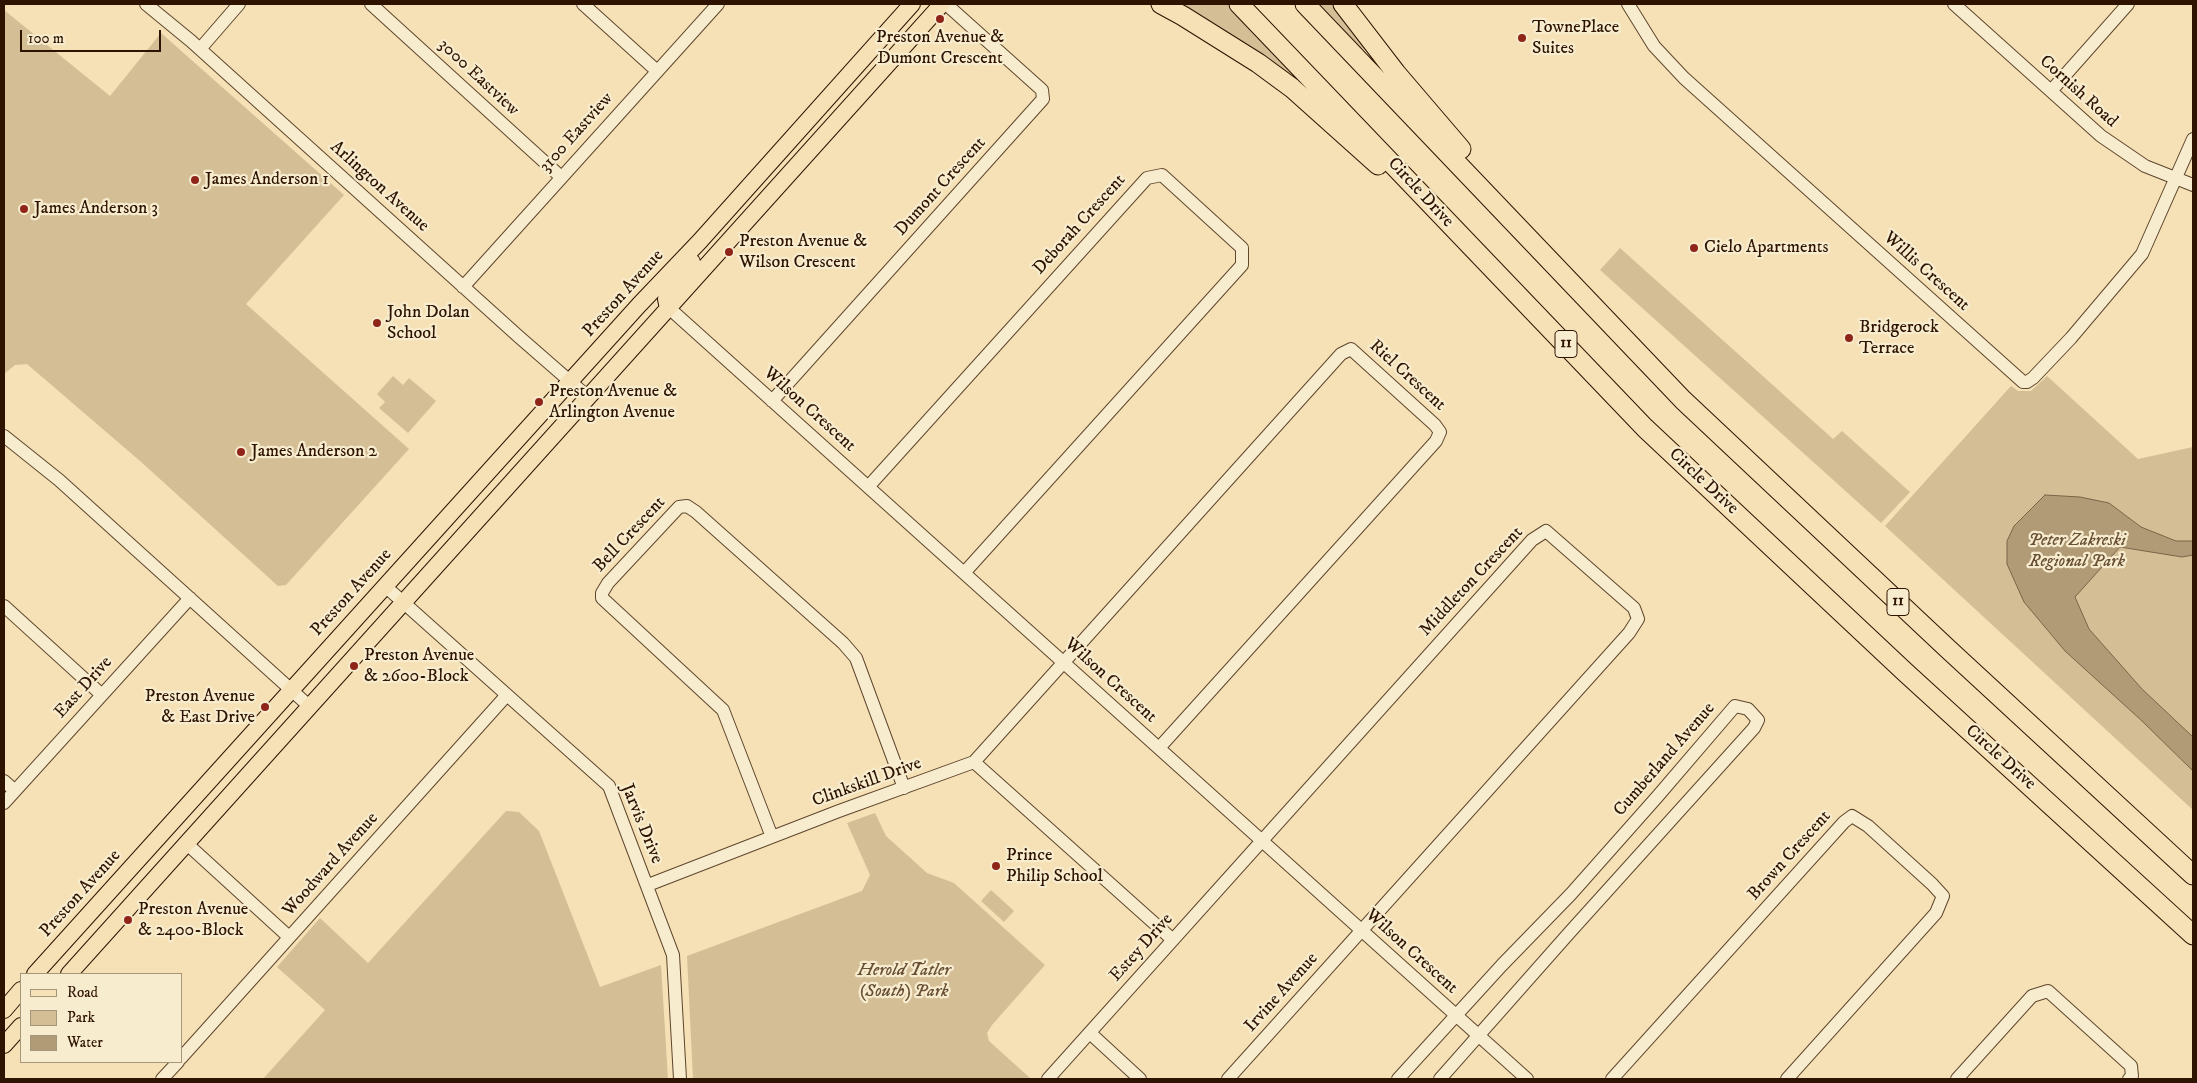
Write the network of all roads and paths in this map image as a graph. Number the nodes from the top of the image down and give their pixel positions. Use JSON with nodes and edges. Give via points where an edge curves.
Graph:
{"nodes":[{"id":1,"x":146,"y":4,"type":"edge"},
{"id":2,"x":239,"y":4,"type":"edge"},
{"id":3,"x":371,"y":4,"type":"edge"},
{"id":4,"x":583,"y":4,"type":"edge"},
{"id":5,"x":718,"y":4,"type":"edge"},
{"id":6,"x":912,"y":4,"type":"edge"},
{"id":7,"x":930,"y":4,"type":"edge"},
{"id":8,"x":942,"y":4,"type":"edge"},
{"id":9,"x":946,"y":4,"type":"edge"},
{"id":10,"x":1160,"y":4,"type":"edge"},
{"id":11,"x":1240,"y":4,"type":"edge"},
{"id":12,"x":1305,"y":4,"type":"edge"},
{"id":13,"x":1343,"y":4,"type":"edge"},
{"id":14,"x":1628,"y":4,"type":"edge"},
{"id":15,"x":1954,"y":4,"type":"edge"},
{"id":16,"x":2128,"y":4,"type":"edge"},
{"id":17,"x":910,"y":38,"type":"junction"},
{"id":18,"x":200,"y":49,"type":"junction"},
{"id":19,"x":657,"y":71,"type":"junction"},
{"id":20,"x":2051,"y":91,"type":"junction"},
{"id":21,"x":2193,"y":139,"type":"edge"},
{"id":22,"x":561,"y":177,"type":"junction"},
{"id":23,"x":2176,"y":180,"type":"junction"},
{"id":24,"x":2193,"y":185,"type":"edge"},
{"id":25,"x":700,"y":241,"type":"junction"},
{"id":26,"x":463,"y":287,"type":"junction"},
{"id":27,"x":639,"y":305,"type":"junction"},
{"id":28,"x":669,"y":308,"type":"junction"},
{"id":29,"x":1610,"y":323,"type":"junction"},
{"id":30,"x":1583,"y":362,"type":"junction"},
{"id":31,"x":571,"y":382,"type":"junction"},
{"id":32,"x":588,"y":397,"type":"junction"},
{"id":33,"x":772,"y":400,"type":"junction"},
{"id":34,"x":4,"y":436,"type":"edge"},
{"id":35,"x":868,"y":486,"type":"junction"},
{"id":36,"x":964,"y":573,"type":"junction"},
{"id":37,"x":385,"y":586,"type":"junction"},
{"id":38,"x":190,"y":598,"type":"junction"},
{"id":39,"x":403,"y":602,"type":"junction"},
{"id":40,"x":4,"y":606,"type":"edge"},
{"id":41,"x":1063,"y":663,"type":"junction"},
{"id":42,"x":291,"y":689,"type":"junction"},
{"id":43,"x":102,"y":695,"type":"junction"},
{"id":44,"x":506,"y":696,"type":"junction"},
{"id":45,"x":309,"y":706,"type":"junction"},
{"id":46,"x":1159,"y":748,"type":"junction"},
{"id":47,"x":974,"y":762,"type":"junction"},
{"id":48,"x":4,"y":780,"type":"edge"},
{"id":49,"x":904,"y":788,"type":"junction"},
{"id":50,"x":14,"y":790,"type":"junction"},
{"id":51,"x":4,"y":802,"type":"edge"},
{"id":52,"x":772,"y":837,"type":"junction"},
{"id":53,"x":1262,"y":841,"type":"junction"},
{"id":54,"x":186,"y":844,"type":"junction"},
{"id":55,"x":2193,"y":875,"type":"edge"},
{"id":56,"x":648,"y":885,"type":"junction"},
{"id":57,"x":1362,"y":931,"type":"junction"},
{"id":58,"x":2193,"y":935,"type":"edge"},
{"id":59,"x":289,"y":937,"type":"junction"},
{"id":60,"x":1173,"y":940,"type":"junction"},
{"id":61,"x":36,"y":973,"type":"edge"},
{"id":62,"x":70,"y":973,"type":"edge"},
{"id":63,"x":20,"y":991,"type":"edge"},
{"id":64,"x":4,"y":1010,"type":"edge"},
{"id":65,"x":1456,"y":1016,"type":"junction"},
{"id":66,"x":20,"y":1027,"type":"edge"},
{"id":67,"x":1090,"y":1033,"type":"junction"},
{"id":68,"x":1478,"y":1037,"type":"junction"},
{"id":69,"x":4,"y":1046,"type":"edge"},
{"id":70,"x":182,"y":1057,"type":"edge"},
{"id":71,"x":177,"y":1063,"type":"edge"},
{"id":72,"x":162,"y":1079,"type":"edge"},
{"id":73,"x":680,"y":1079,"type":"edge"},
{"id":74,"x":1048,"y":1079,"type":"edge"},
{"id":75,"x":1140,"y":1079,"type":"edge"},
{"id":76,"x":1228,"y":1079,"type":"edge"},
{"id":77,"x":1398,"y":1079,"type":"edge"},
{"id":78,"x":1440,"y":1079,"type":"edge"},
{"id":79,"x":1527,"y":1079,"type":"edge"},
{"id":80,"x":1612,"y":1079,"type":"edge"},
{"id":81,"x":1787,"y":1079,"type":"edge"},
{"id":82,"x":1957,"y":1079,"type":"edge"},
{"id":83,"x":2128,"y":1079,"type":"edge"}],
"edges":[{"from":1,"to":18,"type":"street","name":"Arlington Avenue"},
{"from":2,"to":18,"type":"street"},
{"from":3,"to":22,"type":"street","name":"3000 Eastview"},
{"from":4,"to":19,"type":"street"},
{"from":5,"to":19,"type":"street","name":"3100 Eastview"},
{"from":6,"to":25,"type":"main road","name":"Preston Avenue"},
{"from":7,"to":17,"type":"main road","name":"Preston Avenue"},
{"from":8,"to":17,"type":"main road","name":"Preston Avenue"},
{"from":9,"to":33,"type":"street","name":"Dumont Crescent","via":[[1042,90],[1043,99]]},
{"from":10,"to":30,"type":"highway","via":[[1258,63],[1292,88],[1364,151]]},
{"from":11,"to":30,"type":"highway","name":"Circle Drive","number":"11"},
{"from":12,"to":29,"type":"highway","number":"11"},
{"from":13,"to":29,"type":"highway","via":[[1396,73]]},
{"from":14,"to":23,"type":"street","name":"Willis Crescent","via":[[1654,46],[1684,78],[2022,382],[2033,378],[2071,338],[2142,254]]},
{"from":15,"to":20,"type":"street","name":"Cornish Road"},
{"from":16,"to":20,"type":"street"},
{"from":17,"to":28,"type":"main road","name":"Preston Avenue"},
{"from":18,"to":26,"type":"street","name":"Arlington Avenue"},
{"from":19,"to":22,"type":"street","name":"3100 Eastview"},
{"from":20,"to":23,"type":"street","name":"Cornish Road","via":[[2123,153]]},
{"from":21,"to":23,"type":"street"},
{"from":22,"to":26,"type":"street","name":"3100 Eastview"},
{"from":23,"to":24,"type":"street","name":"Cornish Road"},
{"from":25,"to":27,"type":"main road","name":"Preston Avenue"},
{"from":25,"to":28,"type":"main road","name":"Preston Avenue","via":[[695,258],[666,299]]},
{"from":26,"to":31,"type":"street","name":"Arlington Avenue"},
{"from":27,"to":28,"type":"main road"},
{"from":27,"to":31,"type":"main road","name":"Preston Avenue"},
{"from":28,"to":32,"type":"main road","name":"Preston Avenue"},
{"from":28,"to":33,"type":"street","name":"Wilson Crescent"},
{"from":29,"to":55,"type":"highway","number":"11","via":[[1684,400]]},
{"from":30,"to":58,"type":"highway","name":"Circle Drive","number":"11","via":[[1646,428],[1857,627]]},
{"from":31,"to":32,"type":"street","name":"Arlington Avenue"},
{"from":31,"to":37,"type":"main road","name":"Preston Avenue"},
{"from":32,"to":39,"type":"main road","name":"Preston Avenue"},
{"from":33,"to":35,"type":"street","name":"Wilson Crescent"},
{"from":34,"to":38,"type":"street","via":[[59,480]]},
{"from":35,"to":36,"type":"street","name":"Wilson Crescent"},
{"from":35,"to":36,"type":"street","name":"Deborah Crescent","via":[[1147,178],[1162,175],[1242,248],[1242,265]]},
{"from":36,"to":41,"type":"street","name":"Wilson Crescent"},
{"from":37,"to":39,"type":"street","name":"Jarvis Drive"},
{"from":37,"to":42,"type":"main road","name":"Preston Avenue"},
{"from":38,"to":42,"type":"street"},
{"from":38,"to":43,"type":"street","name":"East Drive"},
{"from":39,"to":44,"type":"street","name":"Jarvis Drive"},
{"from":39,"to":45,"type":"main road","name":"Preston Avenue"},
{"from":40,"to":43,"type":"street"},
{"from":41,"to":46,"type":"street","name":"Wilson Crescent"},
{"from":41,"to":46,"type":"street","name":"Riel Crescent","via":[[1341,354],[1351,349],[1435,425],[1440,432],[1436,441]]},
{"from":41,"to":47,"type":"street","name":"Clinkskill Drive"},
{"from":42,"to":45,"type":"street"},
{"from":42,"to":61,"type":"main road","name":"Preston Avenue"},
{"from":43,"to":50,"type":"street","name":"East Drive"},
{"from":44,"to":56,"type":"street","name":"Jarvis Drive","via":[[609,786]]},
{"from":44,"to":59,"type":"street","name":"Woodward Avenue"},
{"from":45,"to":54,"type":"main road","name":"Preston Avenue"},
{"from":46,"to":53,"type":"street","name":"Wilson Crescent"},
{"from":47,"to":49,"type":"street","name":"Clinkskill Drive"},
{"from":47,"to":60,"type":"street"},
{"from":48,"to":50,"type":"street"},
{"from":49,"to":52,"type":"street","name":"Clinkskill Drive"},
{"from":49,"to":52,"type":"street","name":"Bell Crescent","via":[[856,658],[696,512],[687,506],[679,507],[604,588],[602,598],[723,710]]},
{"from":50,"to":51,"type":"street","name":"East Drive"},
{"from":52,"to":56,"type":"street","name":"Clinkskill Drive"},
{"from":53,"to":57,"type":"street","name":"Wilson Crescent"},
{"from":53,"to":57,"type":"street","name":"Middleton Crescent","via":[[1532,540],[1546,531],[1634,608],[1638,619],[1629,633]]},
{"from":53,"to":60,"type":"street","name":"Estey Drive"},
{"from":54,"to":59,"type":"street"},
{"from":54,"to":62,"type":"main road","name":"Preston Avenue"},
{"from":56,"to":73,"type":"street","name":"Jarvis Drive","via":[[673,955]]},
{"from":57,"to":65,"type":"street","name":"Wilson Crescent"},
{"from":57,"to":76,"type":"street","name":"Irvine Avenue"},
{"from":59,"to":70,"type":"street","name":"Woodward Avenue"},
{"from":60,"to":67,"type":"street","name":"Estey Drive"},
{"from":63,"to":64,"type":"main road"},
{"from":65,"to":68,"type":"street","name":"Wilson Crescent"},
{"from":65,"to":68,"type":"street","name":"Cumberland Avenue","via":[[1584,879],[1735,706],[1748,708],[1758,720],[1754,728]]},
{"from":65,"to":77,"type":"street","name":"Cumberland Avenue"},
{"from":66,"to":69,"type":"main road"},
{"from":67,"to":74,"type":"street","name":"Estey Drive"},
{"from":67,"to":75,"type":"street"},
{"from":68,"to":78,"type":"street","name":"Cumberland Avenue"},
{"from":68,"to":79,"type":"street","name":"Wilson Crescent"},
{"from":71,"to":72,"type":"street"},
{"from":80,"to":81,"type":"street","name":"Brown Crescent","via":[[1852,816],[1868,826],[1943,896],[1936,914]]},
{"from":82,"to":83,"type":"street","via":[[2032,996],[2048,992],[2131,1066],[2132,1076]]}]}
